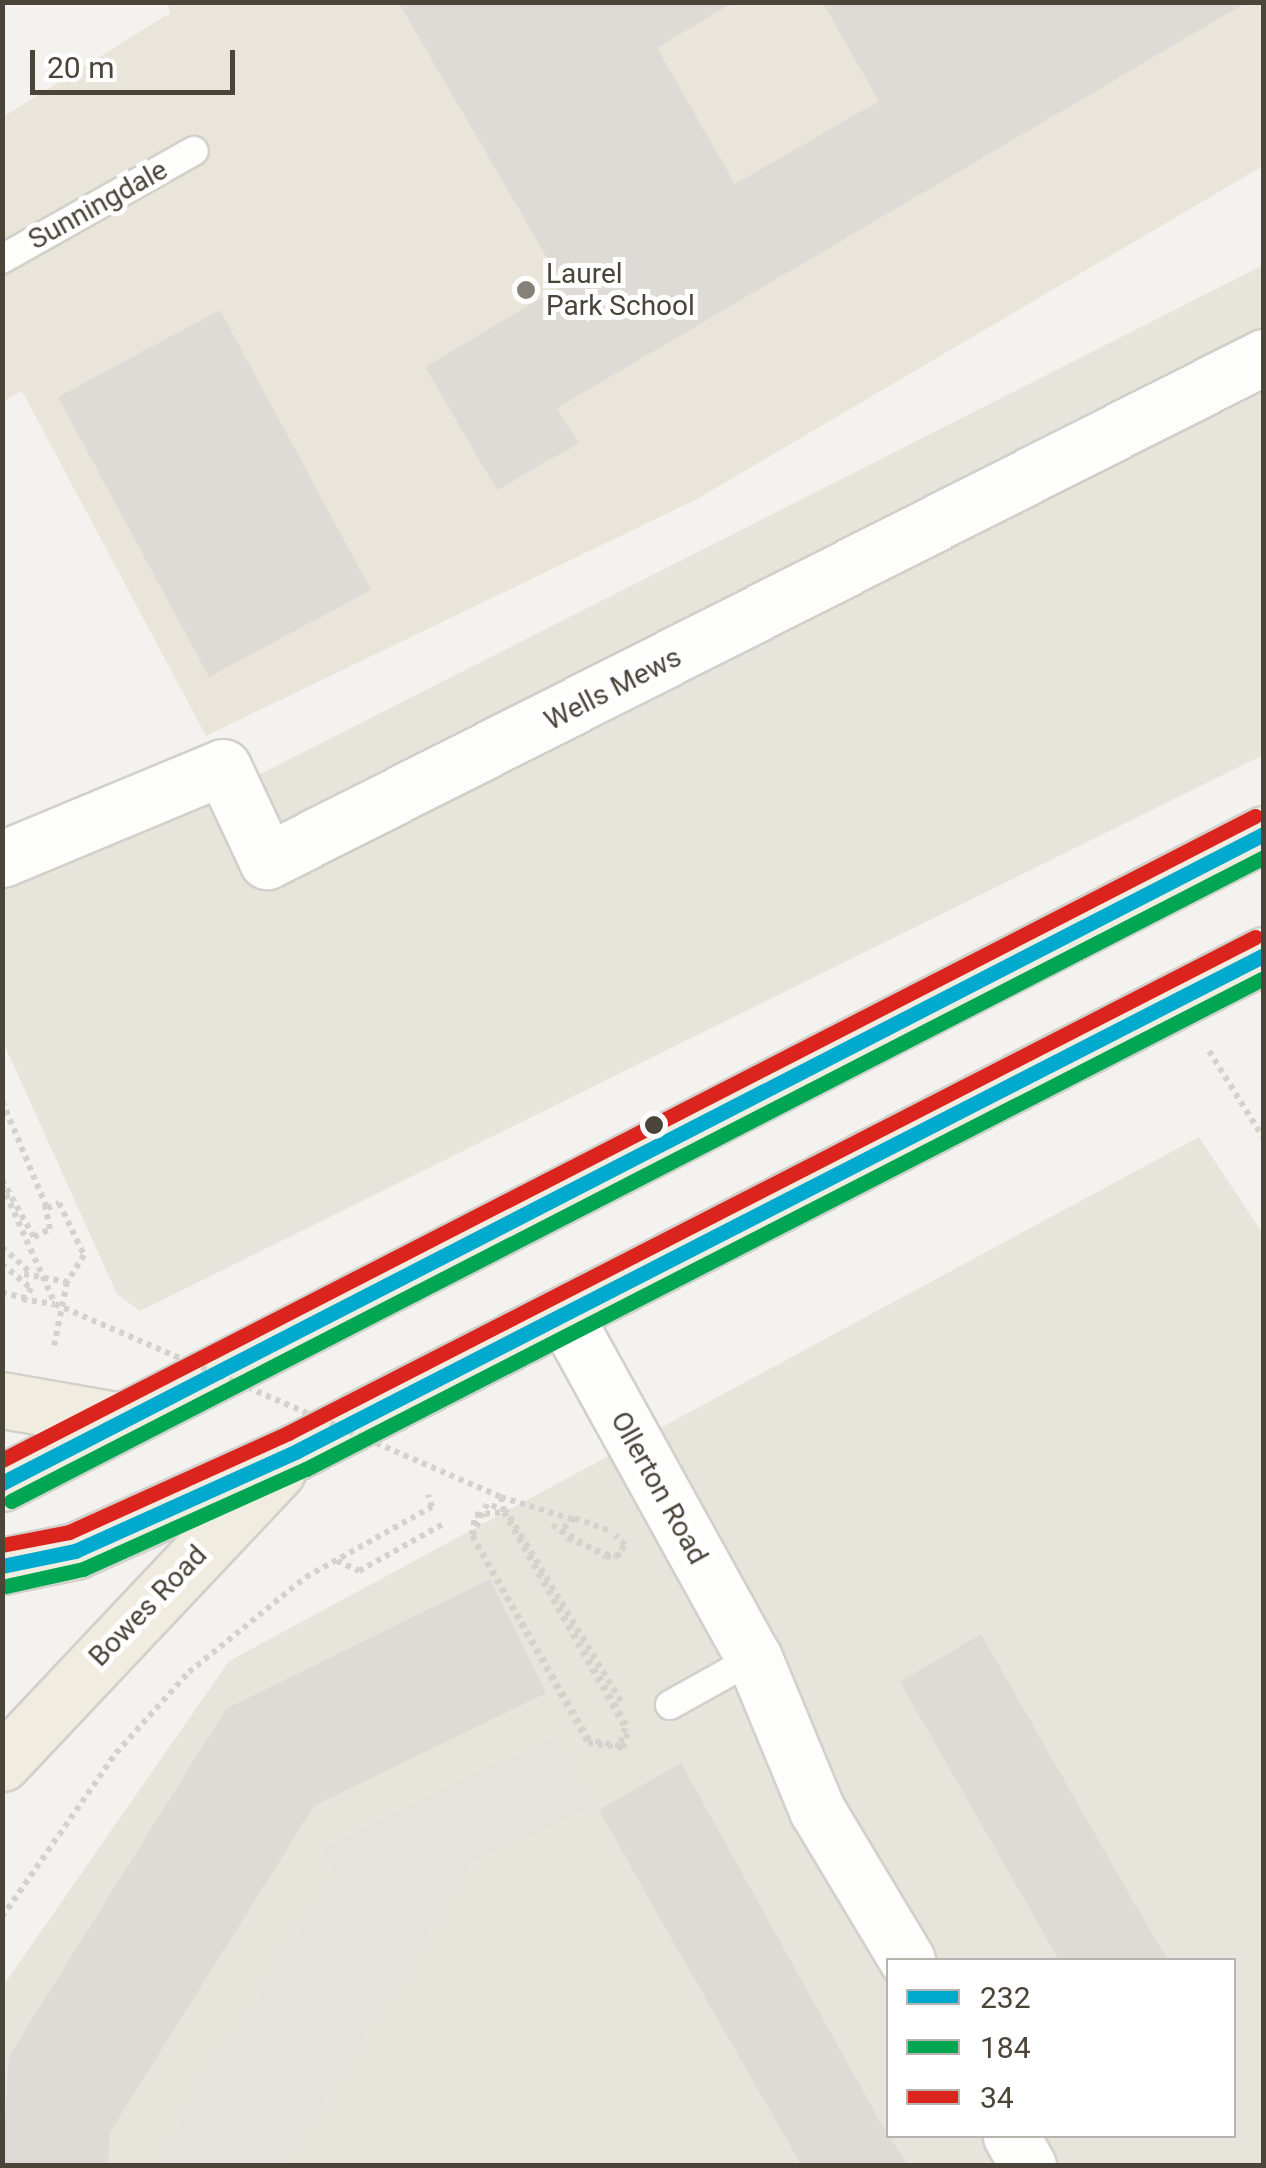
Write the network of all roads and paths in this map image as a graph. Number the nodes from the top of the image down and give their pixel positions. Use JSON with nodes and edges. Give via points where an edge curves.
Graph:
{"nodes":[{"id":1,"x":194,"y":151,"type":"dead end"},
{"id":2,"x":2,"y":259,"type":"edge"},
{"id":3,"x":1264,"y":357,"type":"edge"},
{"id":4,"x":1264,"y":834,"type":"edge"},
{"id":5,"x":2,"y":858,"type":"edge"},
{"id":6,"x":1264,"y":955,"type":"edge"},
{"id":7,"x":1175,"y":999,"type":"junction"},
{"id":8,"x":2,"y":1104,"type":"edge"},
{"id":9,"x":1264,"y":1139,"type":"edge"},
{"id":10,"x":2,"y":1183,"type":"edge"},
{"id":11,"x":2,"y":1247,"type":"edge"},
{"id":12,"x":2,"y":1265,"type":"edge"},
{"id":13,"x":19,"y":1273,"type":"junction"},
{"id":14,"x":32,"y":1275,"type":"junction"},
{"id":15,"x":67,"y":1282,"type":"junction"},
{"id":16,"x":2,"y":1292,"type":"edge"},
{"id":17,"x":55,"y":1304,"type":"junction"},
{"id":18,"x":566,"y":1318,"type":"junction"},
{"id":19,"x":53,"y":1353,"type":"dead end"},
{"id":20,"x":2,"y":1400,"type":"edge"},
{"id":21,"x":122,"y":1420,"type":"junction"},
{"id":22,"x":297,"y":1451,"type":"junction"},
{"id":23,"x":2,"y":1482,"type":"edge"},
{"id":24,"x":428,"y":1496,"type":"dead end"},
{"id":25,"x":500,"y":1497,"type":"junction"},
{"id":26,"x":504,"y":1512,"type":"junction"},
{"id":27,"x":445,"y":1523,"type":"dead end"},
{"id":28,"x":552,"y":1525,"type":"dead end"},
{"id":29,"x":614,"y":1532,"type":"dead end"},
{"id":30,"x":606,"y":1556,"type":"dead end"},
{"id":31,"x":336,"y":1561,"type":"junction"},
{"id":32,"x":2,"y":1566,"type":"edge"},
{"id":33,"x":754,"y":1658,"type":"junction"},
{"id":34,"x":670,"y":1704,"type":"dead end"},
{"id":35,"x":632,"y":1721,"type":"dead end"},
{"id":36,"x":2,"y":1763,"type":"edge"},
{"id":37,"x":2,"y":1917,"type":"edge"},
{"id":38,"x":905,"y":1958,"type":"edge"},
{"id":39,"x":1011,"y":2138,"type":"edge"},
{"id":40,"x":1028,"y":2166,"type":"edge"}],
"edges":[{"from":1,"to":2,"type":"lane","name":"Sunningdale"},
{"from":3,"to":5,"type":"street","name":"Wells Mews","via":[[268,862],[223,767]]},
{"from":4,"to":21,"type":"highway"},
{"from":6,"to":7,"type":"highway","name":"Bowes Road"},
{"from":7,"to":9,"type":"path"},
{"from":7,"to":18,"type":"highway","name":"Bowes Road"},
{"from":8,"to":10,"type":"path","bridge":true,"via":[[50,1229],[34,1238]]},
{"from":8,"to":15,"type":"path","via":[[47,1208],[60,1203],[84,1255]]},
{"from":10,"to":17,"type":"path","bridge":true},
{"from":11,"to":14,"type":"path"},
{"from":12,"to":13,"type":"path"},
{"from":13,"to":14,"type":"path"},
{"from":13,"to":16,"type":"path","via":[[31,1288],[26,1298]]},
{"from":14,"to":15,"type":"path"},
{"from":15,"to":19,"type":"path"},
{"from":16,"to":17,"type":"path"},
{"from":17,"to":25,"type":"path","bridge":true},
{"from":18,"to":22,"type":"highway","name":"Bowes Road"},
{"from":18,"to":33,"type":"street","name":"Ollerton Road"},
{"from":20,"to":21,"type":"highway"},
{"from":21,"to":23,"type":"highway"},
{"from":22,"to":32,"type":"highway","name":"Bowes Road","via":[[76,1551]]},
{"from":22,"to":36,"type":"highway","name":"Bowes Road"},
{"from":24,"to":31,"type":"path","via":[[432,1508]]},
{"from":25,"to":26,"type":"path","bridge":true},
{"from":25,"to":29,"type":"path","bridge":true,"via":[[518,1497],[561,1515],[576,1521],[615,1535],[625,1545],[615,1558],[561,1530],[565,1520],[575,1518]]},
{"from":26,"to":26,"type":"path","bridge":true,"via":[[624,1728],[620,1746],[589,1740],[472,1534],[475,1515]]},
{"from":26,"to":35,"type":"path","bridge":true,"via":[[629,1729],[623,1748],[588,1743],[472,1536],[487,1504],[506,1510]]},
{"from":27,"to":31,"type":"path","via":[[359,1571]]},
{"from":28,"to":30,"type":"path","bridge":true},
{"from":31,"to":37,"type":"path","via":[[258,1612],[178,1684],[116,1752]]},
{"from":33,"to":34,"type":"lane"},
{"from":33,"to":38,"type":"street","name":"Ollerton Road","via":[[817,1810]]},
{"from":39,"to":40,"type":"street"}]}
